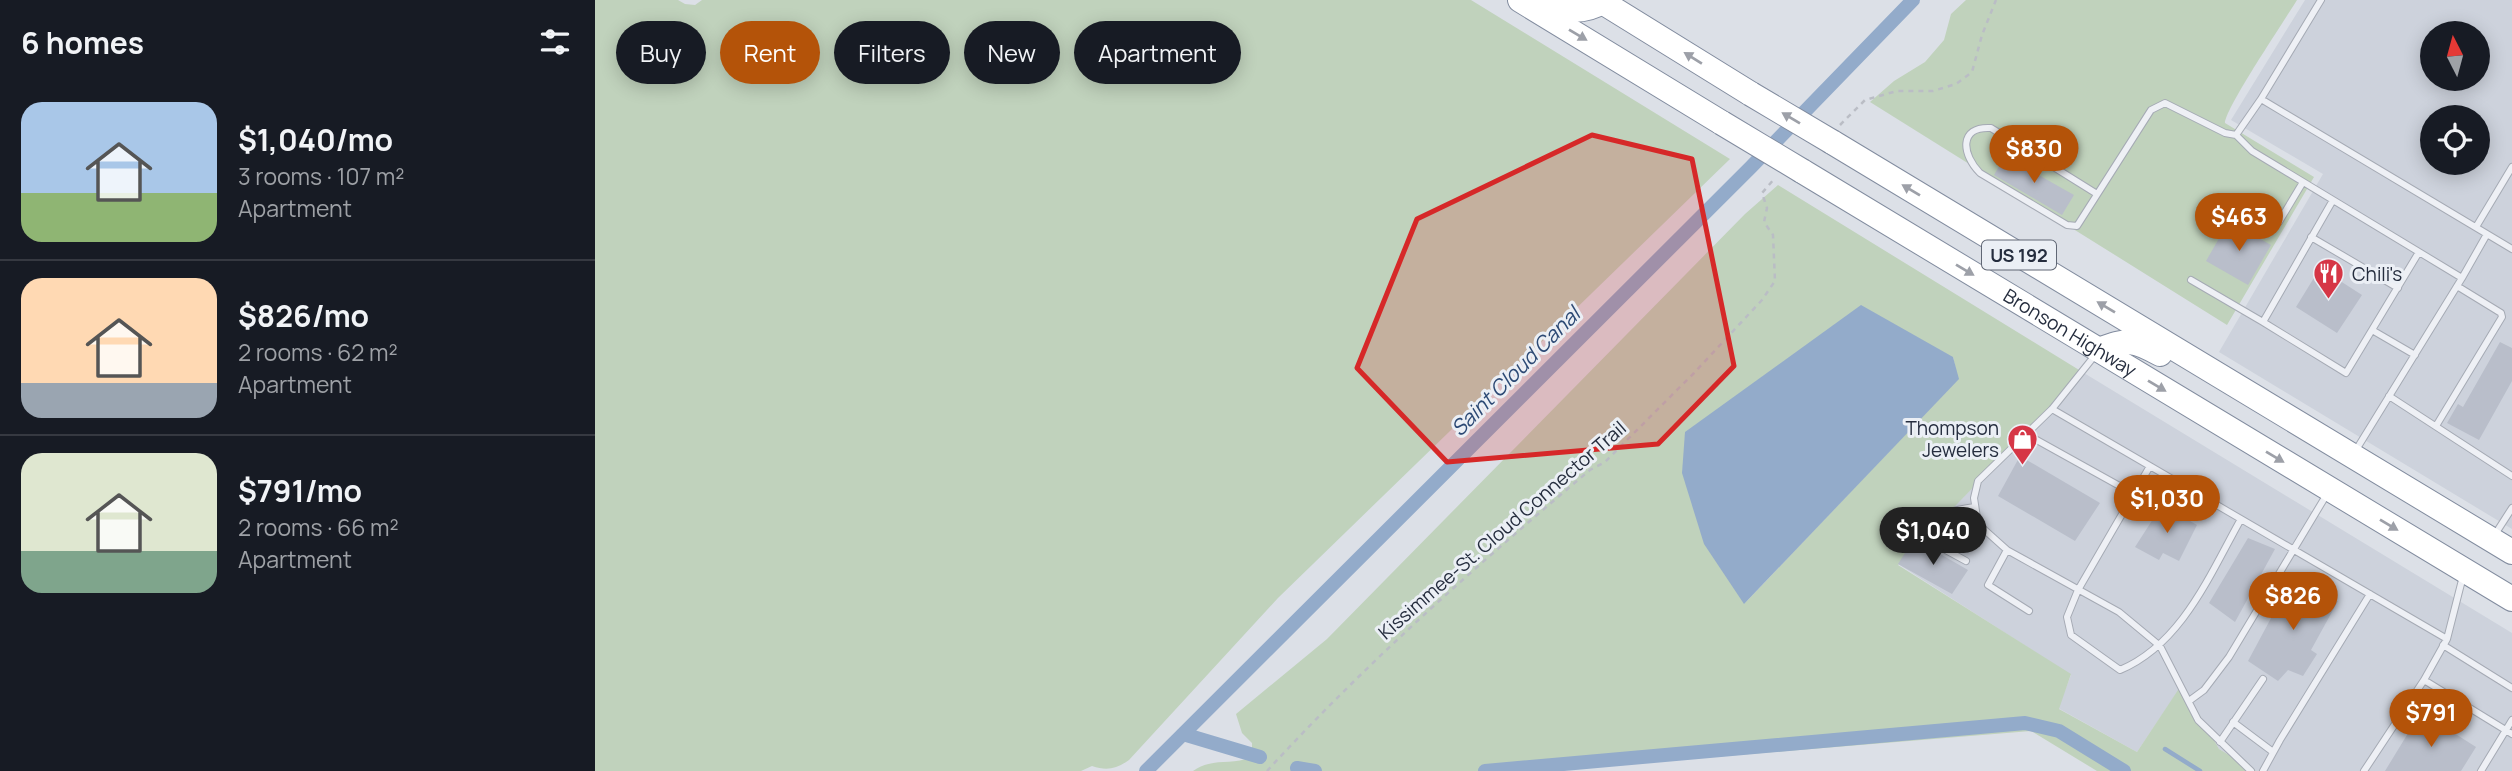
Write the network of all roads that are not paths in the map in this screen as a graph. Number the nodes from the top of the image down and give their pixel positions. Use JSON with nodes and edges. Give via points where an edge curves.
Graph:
{"nodes":[{"id":1,"x":1522,"y":0,"type":"edge"},
{"id":2,"x":2321,"y":0,"type":"edge"},
{"id":3,"x":1600,"y":1,"type":"edge"},
{"id":4,"x":2261,"y":99,"type":"junction"},
{"id":5,"x":2236,"y":135,"type":"junction"},
{"id":6,"x":2512,"y":167,"type":"edge"},
{"id":7,"x":2303,"y":182,"type":"junction"},
{"id":8,"x":2097,"y":194,"type":"junction"},
{"id":9,"x":2239,"y":198,"type":"dead end"},
{"id":10,"x":2333,"y":200,"type":"junction"},
{"id":11,"x":2476,"y":227,"type":"junction"},
{"id":12,"x":2487,"y":234,"type":"junction"},
{"id":13,"x":2311,"y":237,"type":"junction"},
{"id":14,"x":2512,"y":249,"type":"edge"},
{"id":15,"x":2419,"y":252,"type":"junction"},
{"id":16,"x":2462,"y":278,"type":"junction"},
{"id":17,"x":2191,"y":280,"type":"dead end"},
{"id":18,"x":2457,"y":286,"type":"junction"},
{"id":19,"x":2398,"y":288,"type":"junction"},
{"id":20,"x":2263,"y":323,"type":"junction"},
{"id":21,"x":2372,"y":330,"type":"junction"},
{"id":22,"x":2099,"y":350,"type":"junction"},
{"id":23,"x":2414,"y":355,"type":"junction"},
{"id":24,"x":2389,"y":396,"type":"junction"},
{"id":25,"x":2263,"y":402,"type":"junction"},
{"id":26,"x":2052,"y":409,"type":"junction"},
{"id":27,"x":2436,"y":426,"type":"junction"},
{"id":28,"x":2026,"y":434,"type":"junction"},
{"id":29,"x":2353,"y":456,"type":"junction"},
{"id":30,"x":2150,"y":466,"type":"junction"},
{"id":31,"x":2512,"y":475,"type":"edge"},
{"id":32,"x":2330,"y":490,"type":"junction"},
{"id":33,"x":2134,"y":494,"type":"junction"},
{"id":34,"x":1975,"y":507,"type":"junction"},
{"id":35,"x":2512,"y":508,"type":"edge"},
{"id":36,"x":2241,"y":519,"type":"junction"},
{"id":37,"x":2502,"y":546,"type":"edge"},
{"id":38,"x":2007,"y":550,"type":"junction"},
{"id":39,"x":2294,"y":550,"type":"junction"},
{"id":40,"x":1966,"y":561,"type":"dead end"},
{"id":41,"x":2465,"y":571,"type":"junction"},
{"id":42,"x":2078,"y":590,"type":"junction"},
{"id":43,"x":2370,"y":594,"type":"junction"},
{"id":44,"x":2512,"y":599,"type":"edge"},
{"id":45,"x":2029,"y":611,"type":"dead end"},
{"id":46,"x":2445,"y":642,"type":"junction"},
{"id":47,"x":2160,"y":646,"type":"junction"},
{"id":48,"x":2263,"y":679,"type":"dead end"},
{"id":49,"x":2424,"y":680,"type":"junction"},
{"id":50,"x":2512,"y":688,"type":"edge"},
{"id":51,"x":2189,"y":701,"type":"junction"},
{"id":52,"x":2512,"y":720,"type":"edge"},
{"id":53,"x":2233,"y":722,"type":"junction"},
{"id":54,"x":2509,"y":732,"type":"edge"},
{"id":55,"x":2220,"y":742,"type":"junction"},
{"id":56,"x":2273,"y":752,"type":"junction"},
{"id":57,"x":2251,"y":771,"type":"edge"},
{"id":58,"x":2263,"y":771,"type":"edge"},
{"id":59,"x":2364,"y":771,"type":"edge"},
{"id":60,"x":2481,"y":771,"type":"edge"}],
"edges":[{"from":1,"to":3,"type":"highway","via":[[1575,10],[1593,8]]},
{"from":1,"to":22,"type":"highway","name":"Bronson Highway","number":"US 192","one_way":true,"bridge":true},
{"from":2,"to":4,"type":"lane"},
{"from":25,"to":3,"type":"highway","number":"US 192","one_way":true,"bridge":true},
{"from":4,"to":5,"type":"lane"},
{"from":4,"to":11,"type":"lane"},
{"from":5,"to":7,"type":"lane","via":[[2252,151]]},
{"from":5,"to":8,"type":"lane","via":[[2165,103],[2151,110]]},
{"from":6,"to":11,"type":"lane"},
{"from":7,"to":9,"type":"lane","via":[[2279,222]]},
{"from":7,"to":10,"type":"lane"},
{"from":8,"to":8,"type":"lane","via":[[2077,226],[2067,225],[1980,173],[1966,153],[1967,139],[1981,127],[1991,128]]},
{"from":10,"to":13,"type":"lane"},
{"from":10,"to":15,"type":"lane"},
{"from":11,"to":12,"type":"lane"},
{"from":12,"to":14,"type":"lane"},
{"from":12,"to":16,"type":"lane"},
{"from":13,"to":19,"type":"lane"},
{"from":13,"to":20,"type":"lane"},
{"from":15,"to":16,"type":"lane"},
{"from":15,"to":19,"type":"lane"},
{"from":16,"to":18,"type":"lane"},
{"from":17,"to":20,"type":"lane"},
{"from":18,"to":23,"type":"lane"},
{"from":18,"to":27,"type":"lane","via":[[2502,317]]},
{"from":19,"to":21,"type":"lane"},
{"from":20,"to":21,"type":"lane","via":[[2346,373]]},
{"from":21,"to":23,"type":"lane"},
{"from":22,"to":25,"type":"highway","via":[[2119,342],[2138,342],[2211,382]]},
{"from":22,"to":26,"type":"lane"},
{"from":22,"to":32,"type":"highway","name":"Bronson Highway","number":"US 192","one_way":true},
{"from":23,"to":24,"type":"lane"},
{"from":24,"to":27,"type":"lane"},
{"from":24,"to":29,"type":"lane"},
{"from":25,"to":29,"type":"highway","number":"US 192"},
{"from":26,"to":28,"type":"lane"},
{"from":26,"to":30,"type":"lane"},
{"from":27,"to":31,"type":"lane"},
{"from":28,"to":33,"type":"lane"},
{"from":28,"to":34,"type":"lane","via":[[1978,481]]},
{"from":29,"to":37,"type":"highway","number":"US 192"},
{"from":30,"to":33,"type":"lane"},
{"from":30,"to":36,"type":"lane"},
{"from":32,"to":39,"type":"lane"},
{"from":32,"to":41,"type":"highway","name":"Bronson Highway","number":"US 192","one_way":true},
{"from":33,"to":42,"type":"lane"},
{"from":34,"to":38,"type":"lane","via":[[1978,524]]},
{"from":34,"to":40,"type":"lane","via":[[1945,513],[1933,523],[1929,535],[1933,543]]},
{"from":35,"to":37,"type":"lane"},
{"from":36,"to":39,"type":"lane"},
{"from":36,"to":47,"type":"lane","via":[[2196,601]]},
{"from":38,"to":42,"type":"lane"},
{"from":38,"to":45,"type":"lane","via":[[1988,585]]},
{"from":39,"to":43,"type":"lane"},
{"from":39,"to":51,"type":"lane","via":[[2229,657],[2204,691]]},
{"from":41,"to":44,"type":"highway","name":"Bronson Highway","number":"US 192"},
{"from":41,"to":46,"type":"lane"},
{"from":42,"to":47,"type":"lane","via":[[2119,612]]},
{"from":42,"to":47,"type":"lane","via":[[2067,617],[2071,635],[2120,670]]},
{"from":43,"to":46,"type":"lane"},
{"from":43,"to":56,"type":"lane"},
{"from":46,"to":49,"type":"lane"},
{"from":46,"to":50,"type":"lane"},
{"from":47,"to":51,"type":"lane"},
{"from":48,"to":53,"type":"lane"},
{"from":49,"to":54,"type":"lane"},
{"from":49,"to":59,"type":"lane"},
{"from":51,"to":55,"type":"lane","via":[[2198,720]]},
{"from":52,"to":54,"type":"lane"},
{"from":53,"to":55,"type":"lane"},
{"from":53,"to":56,"type":"lane"},
{"from":54,"to":60,"type":"lane"},
{"from":55,"to":57,"type":"lane"},
{"from":56,"to":58,"type":"lane"}]}
